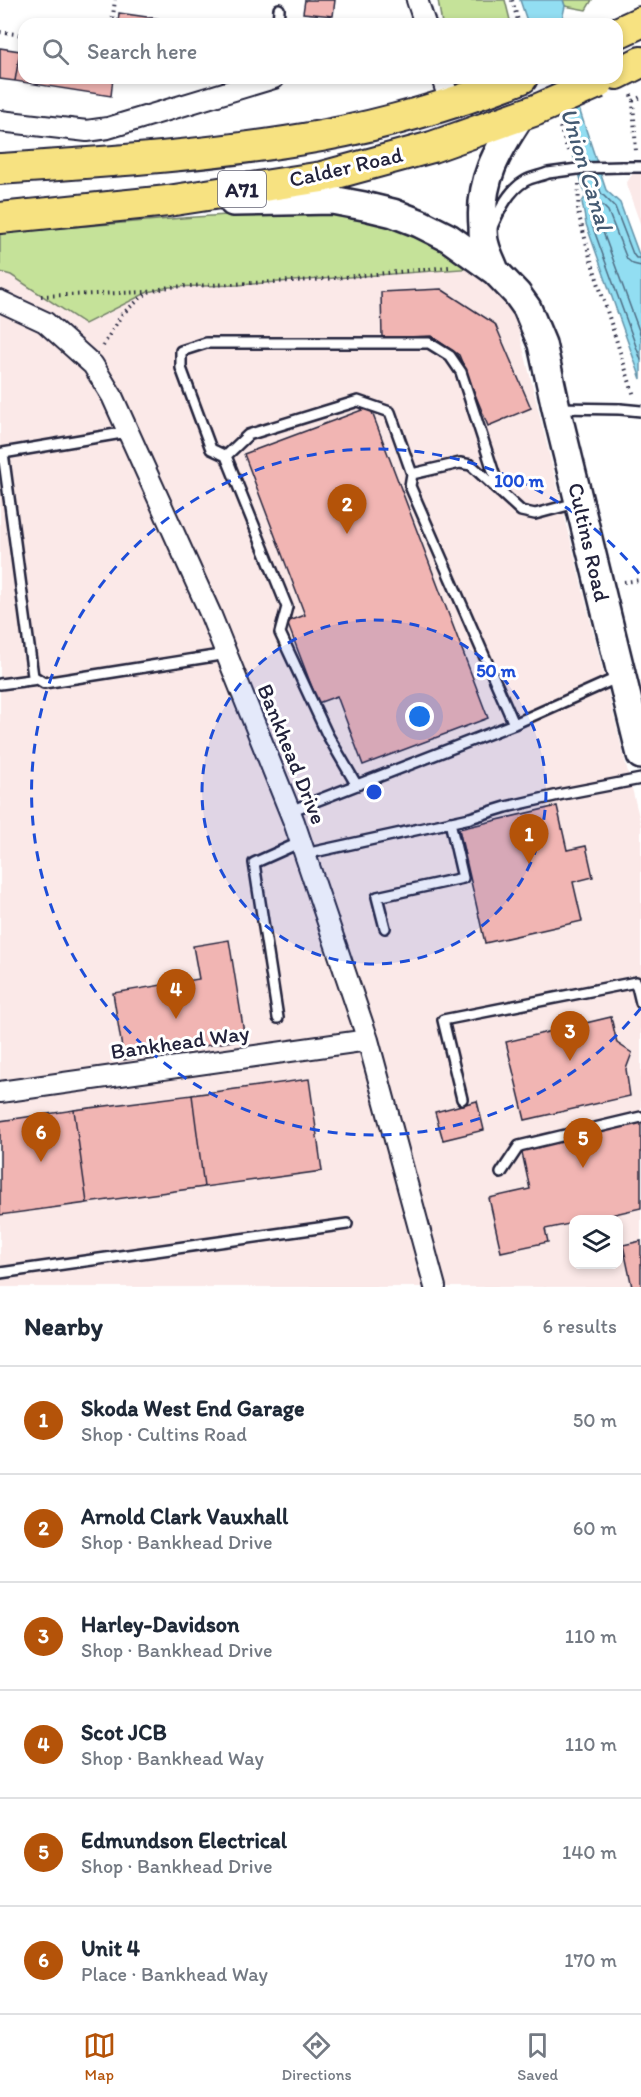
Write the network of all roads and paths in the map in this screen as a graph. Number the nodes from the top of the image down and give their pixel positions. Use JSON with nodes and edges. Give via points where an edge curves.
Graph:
{"nodes":[{"id":1,"x":115,"y":0,"type":"edge"},
{"id":2,"x":417,"y":0,"type":"edge"},
{"id":3,"x":512,"y":0,"type":"edge"},
{"id":4,"x":279,"y":9,"type":"dead end"},
{"id":5,"x":113,"y":18,"type":"edge"},
{"id":6,"x":279,"y":18,"type":"edge"},
{"id":7,"x":423,"y":18,"type":"edge"},
{"id":8,"x":517,"y":18,"type":"edge"},
{"id":9,"x":641,"y":22,"type":"edge"},
{"id":10,"x":623,"y":30,"type":"edge"},
{"id":11,"x":0,"y":32,"type":"edge"},
{"id":12,"x":18,"y":34,"type":"edge"},
{"id":13,"x":641,"y":62,"type":"edge"},
{"id":14,"x":623,"y":71,"type":"edge"},
{"id":15,"x":254,"y":84,"type":"edge"},
{"id":16,"x":484,"y":84,"type":"edge"},
{"id":17,"x":597,"y":84,"type":"edge"},
{"id":18,"x":446,"y":90,"type":"edge"},
{"id":19,"x":641,"y":97,"type":"edge"},
{"id":20,"x":539,"y":115,"type":"junction"},
{"id":21,"x":0,"y":121,"type":"edge"},
{"id":22,"x":641,"y":139,"type":"edge"},
{"id":23,"x":569,"y":155,"type":"dead end"},
{"id":24,"x":641,"y":167,"type":"edge"},
{"id":25,"x":0,"y":169,"type":"edge"},
{"id":26,"x":577,"y":177,"type":"dead end"},
{"id":27,"x":168,"y":201,"type":"junction"},
{"id":28,"x":0,"y":218,"type":"edge"},
{"id":29,"x":488,"y":259,"type":"junction"},
{"id":30,"x":148,"y":292,"type":"junction"},
{"id":31,"x":39,"y":296,"type":"dead end"},
{"id":32,"x":0,"y":301,"type":"edge"},
{"id":33,"x":93,"y":365,"type":"junction"},
{"id":34,"x":634,"y":397,"type":"dead end"},
{"id":35,"x":556,"y":408,"type":"junction"},
{"id":36,"x":641,"y":411,"type":"edge"},
{"id":37,"x":128,"y":432,"type":"junction"},
{"id":38,"x":226,"y":456,"type":"junction"},
{"id":39,"x":412,"y":474,"type":"junction"},
{"id":40,"x":500,"y":492,"type":"junction"},
{"id":41,"x":580,"y":502,"type":"junction"},
{"id":42,"x":227,"y":654,"type":"junction"},
{"id":43,"x":621,"y":676,"type":"junction"},
{"id":44,"x":38,"y":679,"type":"junction"},
{"id":45,"x":0,"y":684,"type":"edge"},
{"id":46,"x":514,"y":724,"type":"junction"},
{"id":47,"x":641,"y":755,"type":"edge"},
{"id":48,"x":641,"y":779,"type":"edge"},
{"id":49,"x":356,"y":784,"type":"junction"},
{"id":50,"x":290,"y":811,"type":"junction"},
{"id":51,"x":450,"y":822,"type":"junction"},
{"id":52,"x":303,"y":848,"type":"junction"},
{"id":53,"x":385,"y":928,"type":"dead end"},
{"id":54,"x":641,"y":1003,"type":"edge"},
{"id":55,"x":278,"y":1018,"type":"dead end"},
{"id":56,"x":368,"y":1040,"type":"junction"},
{"id":57,"x":0,"y":1092,"type":"edge"},
{"id":58,"x":462,"y":1099,"type":"dead end"},
{"id":59,"x":641,"y":1117,"type":"edge"},
{"id":60,"x":501,"y":1173,"type":"dead end"},
{"id":61,"x":347,"y":1224,"type":"dead end"},
{"id":62,"x":0,"y":1273,"type":"edge"},
{"id":63,"x":435,"y":1287,"type":"edge"}],
"edges":[{"from":1,"to":5,"type":"path"},
{"from":2,"to":7,"type":"street"},
{"from":3,"to":8,"type":"path"},
{"from":4,"to":6,"type":"lane"},
{"from":9,"to":10,"type":"main road"},
{"from":11,"to":12,"type":"path"},
{"from":13,"to":14,"type":"main road","name":"Calder Road","number":"A71"},
{"from":15,"to":21,"type":"street","via":[[108,128],[87,131]]},
{"from":16,"to":18,"type":"main road","name":"Calder Road","number":"A71"},
{"from":17,"to":20,"type":"main road","name":"Calder Road","number":"A71","bridge":true},
{"from":18,"to":25,"type":"main road","name":"Calder Road","number":"A71","via":[[390,120],[323,135],[154,158]]},
{"from":19,"to":22,"type":"path","via":[[633,101],[637,145]]},
{"from":20,"to":23,"type":"path"},
{"from":20,"to":27,"type":"main road","name":"Calder Road","number":"A71","via":[[332,174]]},
{"from":20,"to":29,"type":"street","via":[[505,139],[484,185],[482,213]]},
{"from":24,"to":29,"type":"lane","bridge":true,"via":[[585,168],[525,181],[499,211]]},
{"from":26,"to":34,"type":"path","via":[[578,212]]},
{"from":27,"to":28,"type":"main road","name":"Calder Road","number":"A71"},
{"from":27,"to":29,"type":"street","name":"Cultins Road","via":[[332,200],[420,223]]},
{"from":29,"to":30,"type":"path","via":[[364,276],[169,286]]},
{"from":29,"to":35,"type":"street","name":"Cultins Road","via":[[517,294],[536,326]]},
{"from":30,"to":31,"type":"path"},
{"from":30,"to":33,"type":"path","via":[[122,314]]},
{"from":32,"to":33,"type":"street","name":"Bankhead Drive","via":[[45,322]]},
{"from":33,"to":37,"type":"street","name":"Bankhead Drive"},
{"from":35,"to":36,"type":"lane","bridge":true},
{"from":35,"to":41,"type":"street","name":"Cultins Road"},
{"from":37,"to":42,"type":"street","name":"Bankhead Drive"},
{"from":37,"to":44,"type":"lane","via":[[3,453],[33,676]]},
{"from":38,"to":39,"type":"lane","via":[[248,435],[358,401],[390,412]]},
{"from":38,"to":40,"type":"lane","via":[[211,449],[181,368],[181,351],[206,343],[429,343],[450,356],[461,372]]},
{"from":38,"to":49,"type":"lane","via":[[287,607],[280,633],[327,734]]},
{"from":39,"to":40,"type":"lane","via":[[460,463],[471,465]]},
{"from":39,"to":46,"type":"lane","via":[[410,486]]},
{"from":40,"to":41,"type":"lane","via":[[521,511],[536,514]]},
{"from":41,"to":43,"type":"street","name":"Cultins Road"},
{"from":42,"to":44,"type":"lane","via":[[44,683]]},
{"from":42,"to":50,"type":"street","name":"Bankhead Drive"},
{"from":43,"to":46,"type":"lane"},
{"from":43,"to":47,"type":"street","name":"Cultins Road"},
{"from":44,"to":45,"type":"lane"},
{"from":46,"to":49,"type":"lane"},
{"from":48,"to":51,"type":"lane"},
{"from":49,"to":50,"type":"lane"},
{"from":50,"to":52,"type":"street","name":"Bankhead Drive"},
{"from":51,"to":52,"type":"lane"},
{"from":51,"to":53,"type":"lane","via":[[463,878],[377,897]]},
{"from":52,"to":55,"type":"lane","via":[[254,863]]},
{"from":52,"to":56,"type":"street","name":"Bankhead Drive"},
{"from":54,"to":58,"type":"lane","via":[[636,982],[443,1020]]},
{"from":56,"to":57,"type":"street","name":"Bankhead Way"},
{"from":56,"to":63,"type":"street","name":"Bankhead Drive"},
{"from":59,"to":60,"type":"lane","via":[[519,1146]]},
{"from":61,"to":62,"type":"lane"}]}
